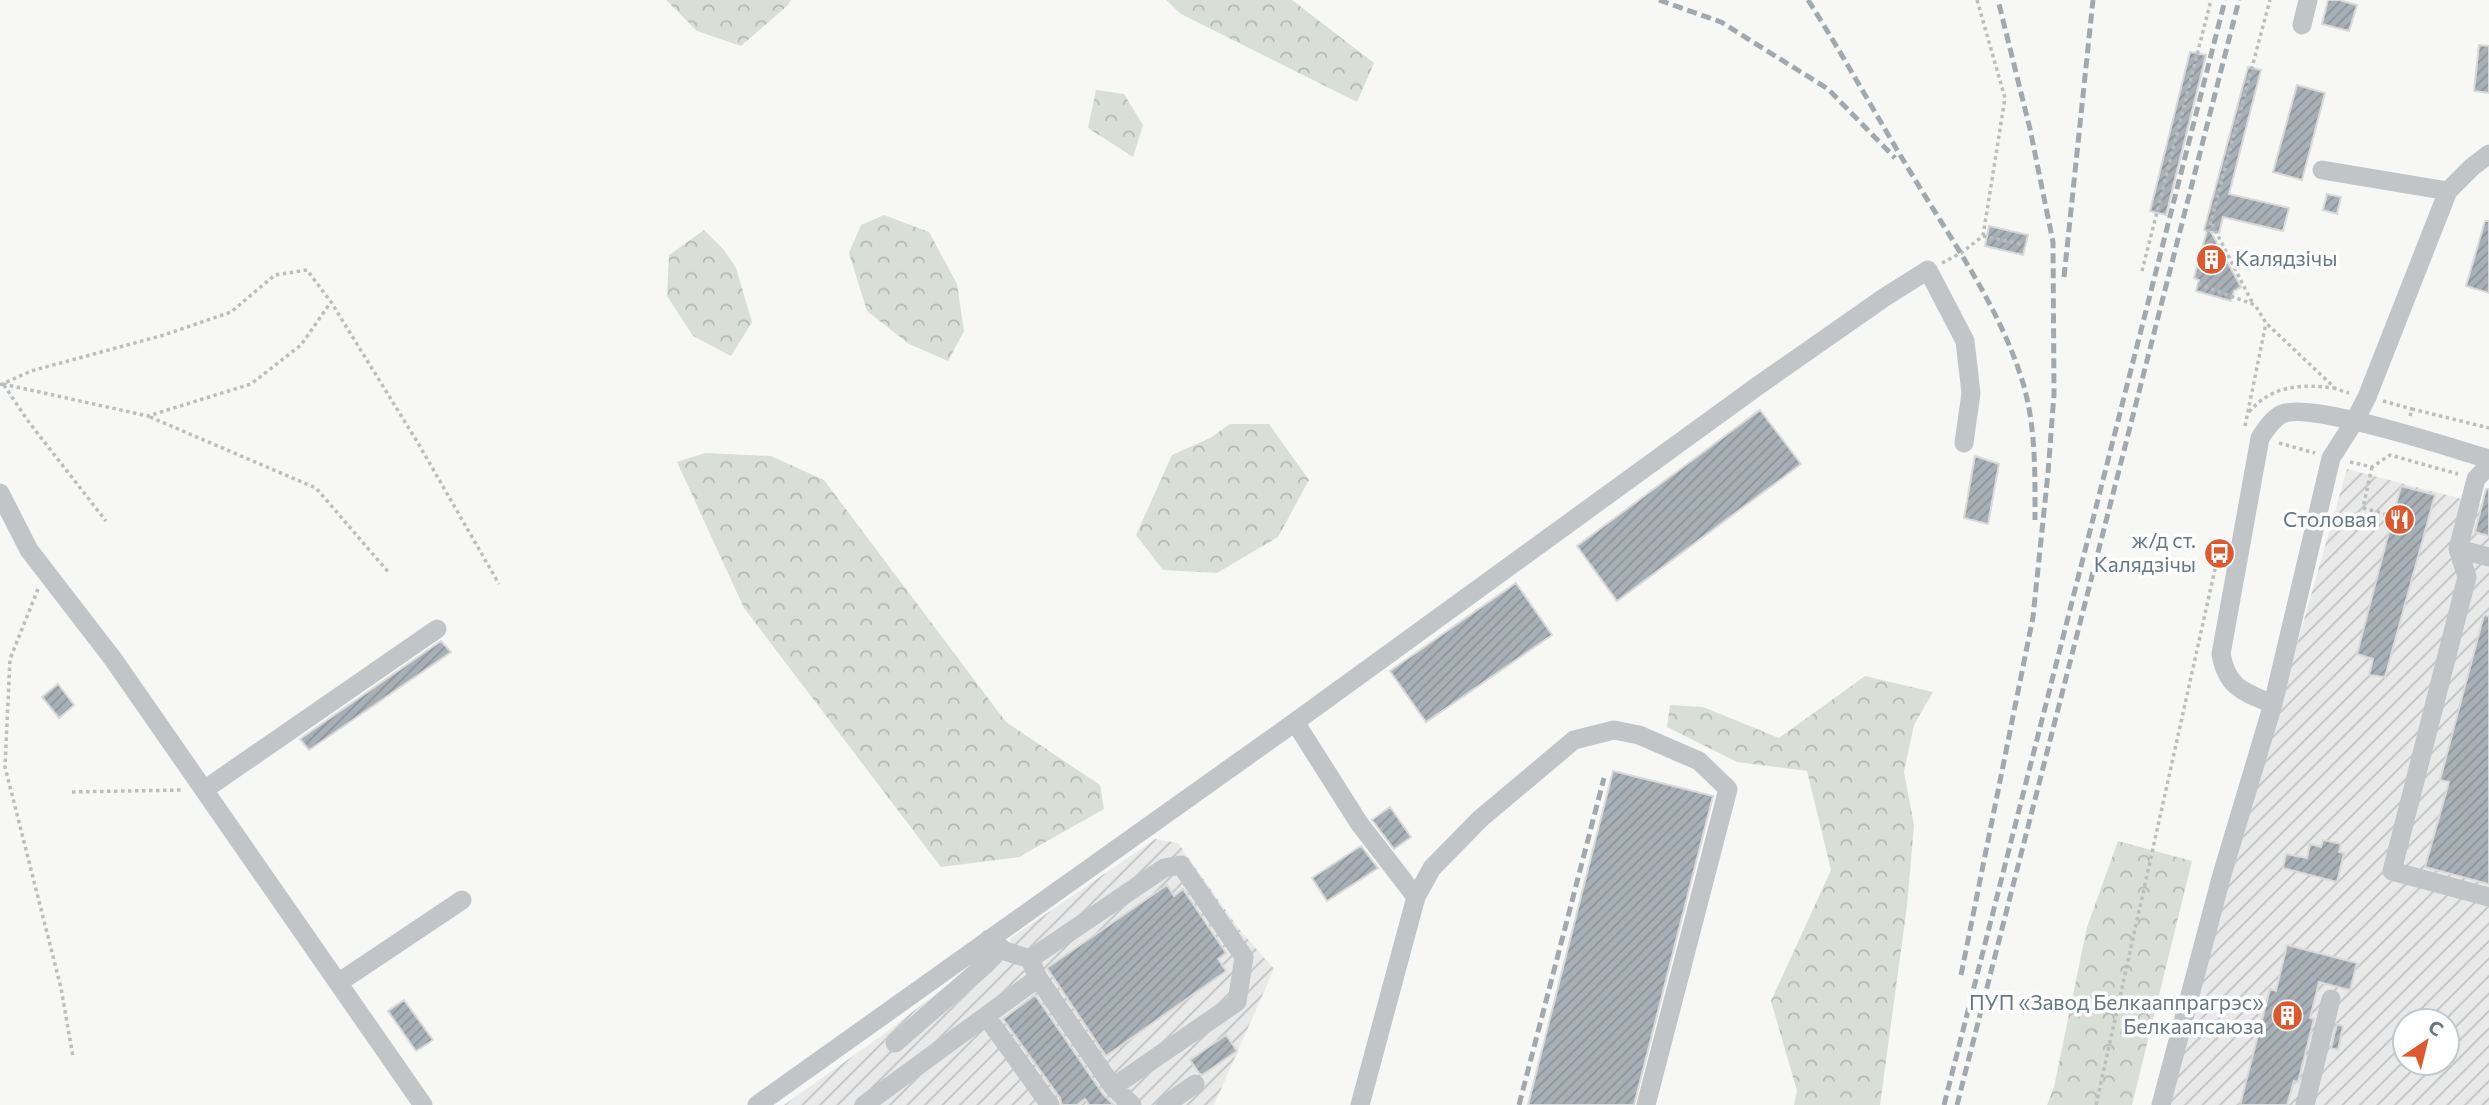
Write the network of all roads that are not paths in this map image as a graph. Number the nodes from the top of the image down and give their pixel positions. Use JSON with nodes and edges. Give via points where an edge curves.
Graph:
{"nodes":[{"id":1,"x":2308,"y":0,"type":"edge"},
{"id":2,"x":2302,"y":25,"type":"dead end"},
{"id":3,"x":2489,"y":154,"type":"edge"},
{"id":4,"x":2322,"y":170,"type":"dead end"},
{"id":5,"x":2448,"y":191,"type":"junction"},
{"id":6,"x":2354,"y":422,"type":"junction"},
{"id":7,"x":1964,"y":443,"type":"dead end"},
{"id":8,"x":2489,"y":459,"type":"edge"},
{"id":9,"x":2483,"y":472,"type":"edge"},
{"id":10,"x":0,"y":493,"type":"edge"},
{"id":11,"x":2459,"y":549,"type":"junction"},
{"id":12,"x":2489,"y":557,"type":"edge"},
{"id":13,"x":437,"y":629,"type":"dead end"},
{"id":14,"x":2273,"y":704,"type":"junction"},
{"id":15,"x":1295,"y":722,"type":"junction"},
{"id":16,"x":204,"y":790,"type":"junction"},
{"id":17,"x":1416,"y":897,"type":"junction"},
{"id":18,"x":2489,"y":897,"type":"edge"},
{"id":19,"x":462,"y":900,"type":"dead end"},
{"id":20,"x":995,"y":944,"type":"junction"},
{"id":21,"x":1030,"y":959,"type":"junction"},
{"id":22,"x":1038,"y":978,"type":"junction"},
{"id":23,"x":338,"y":983,"type":"junction"},
{"id":24,"x":2331,"y":999,"type":"dead end"},
{"id":25,"x":986,"y":1017,"type":"junction"},
{"id":26,"x":895,"y":1043,"type":"dead end"},
{"id":27,"x":1195,"y":1084,"type":"dead end"},
{"id":28,"x":1113,"y":1087,"type":"junction"},
{"id":29,"x":2167,"y":1100,"type":"edge"},
{"id":30,"x":424,"y":1105,"type":"edge"},
{"id":31,"x":757,"y":1105,"type":"edge"},
{"id":32,"x":864,"y":1105,"type":"edge"},
{"id":33,"x":1050,"y":1105,"type":"edge"},
{"id":34,"x":1132,"y":1105,"type":"edge"},
{"id":35,"x":1165,"y":1105,"type":"edge"},
{"id":36,"x":1360,"y":1105,"type":"edge"},
{"id":37,"x":1646,"y":1105,"type":"edge"},
{"id":38,"x":2305,"y":1105,"type":"edge"}],
"edges":[{"from":1,"to":2,"type":"street"},
{"from":3,"to":5,"type":"street"},
{"from":4,"to":5,"type":"street"},
{"from":5,"to":6,"type":"street"},
{"from":6,"to":8,"type":"street"},
{"from":6,"to":14,"type":"street","via":[[2331,458]]},
{"from":6,"to":14,"type":"street","via":[[2323,413],[2284,413],[2260,438],[2221,654],[2229,680]]},
{"from":7,"to":15,"type":"street","via":[[1971,393],[1965,341],[1928,270],[1759,385]]},
{"from":9,"to":11,"type":"street"},
{"from":10,"to":16,"type":"street","via":[[29,550],[113,659]]},
{"from":11,"to":12,"type":"street"},
{"from":11,"to":18,"type":"street","via":[[2467,576],[2392,871]]},
{"from":13,"to":16,"type":"street"},
{"from":14,"to":29,"type":"street","via":[[2221,878]]},
{"from":15,"to":17,"type":"street","via":[[1359,823]]},
{"from":15,"to":20,"type":"street"},
{"from":16,"to":23,"type":"street"},
{"from":17,"to":36,"type":"street"},
{"from":17,"to":37,"type":"street","via":[[1432,868],[1480,819],[1574,740],[1614,730],[1639,735],[1699,761],[1728,789]]},
{"from":19,"to":23,"type":"street"},
{"from":20,"to":21,"type":"street"},
{"from":20,"to":26,"type":"street"},
{"from":20,"to":31,"type":"street"},
{"from":21,"to":22,"type":"street"},
{"from":21,"to":28,"type":"street","via":[[1164,867],[1181,865],[1244,957],[1237,1002]]},
{"from":22,"to":25,"type":"street"},
{"from":22,"to":28,"type":"street"},
{"from":23,"to":30,"type":"street"},
{"from":24,"to":38,"type":"street"},
{"from":25,"to":32,"type":"street"},
{"from":25,"to":33,"type":"street"},
{"from":27,"to":35,"type":"street"},
{"from":28,"to":34,"type":"street"}]}
